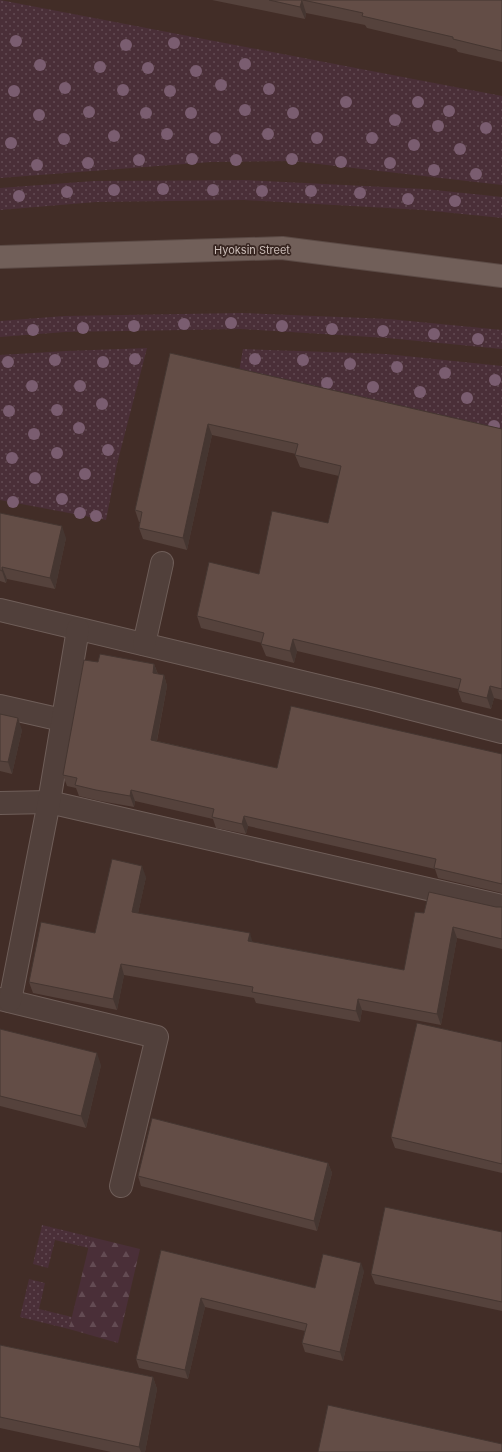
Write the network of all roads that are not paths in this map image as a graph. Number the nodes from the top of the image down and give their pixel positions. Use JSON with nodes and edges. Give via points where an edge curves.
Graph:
{"nodes":[{"id":1,"x":0,"y":258,"type":"edge"},
{"id":2,"x":502,"y":276,"type":"edge"},
{"id":3,"x":162,"y":563,"type":"dead end"},
{"id":4,"x":0,"y":610,"type":"edge"},
{"id":5,"x":78,"y":629,"type":"junction"},
{"id":6,"x":144,"y":644,"type":"junction"},
{"id":7,"x":0,"y":706,"type":"edge"},
{"id":8,"x":62,"y":720,"type":"junction"},
{"id":9,"x":502,"y":732,"type":"edge"},
{"id":10,"x":48,"y":802,"type":"junction"},
{"id":11,"x":0,"y":803,"type":"edge"},
{"id":12,"x":502,"y":906,"type":"edge"},
{"id":13,"x":5,"y":1000,"type":"edge"},
{"id":14,"x":121,"y":1186,"type":"dead end"}],
"edges":[{"from":1,"to":2,"type":"main road","name":"Hyoksin Street","via":[[282,248]]},
{"from":3,"to":6,"type":"street"},
{"from":4,"to":5,"type":"street"},
{"from":5,"to":6,"type":"street"},
{"from":5,"to":8,"type":"street"},
{"from":6,"to":9,"type":"street"},
{"from":7,"to":8,"type":"street"},
{"from":8,"to":10,"type":"street"},
{"from":10,"to":11,"type":"street"},
{"from":10,"to":12,"type":"street"},
{"from":10,"to":13,"type":"street"},
{"from":13,"to":14,"type":"street","via":[[157,1037]]}]}
